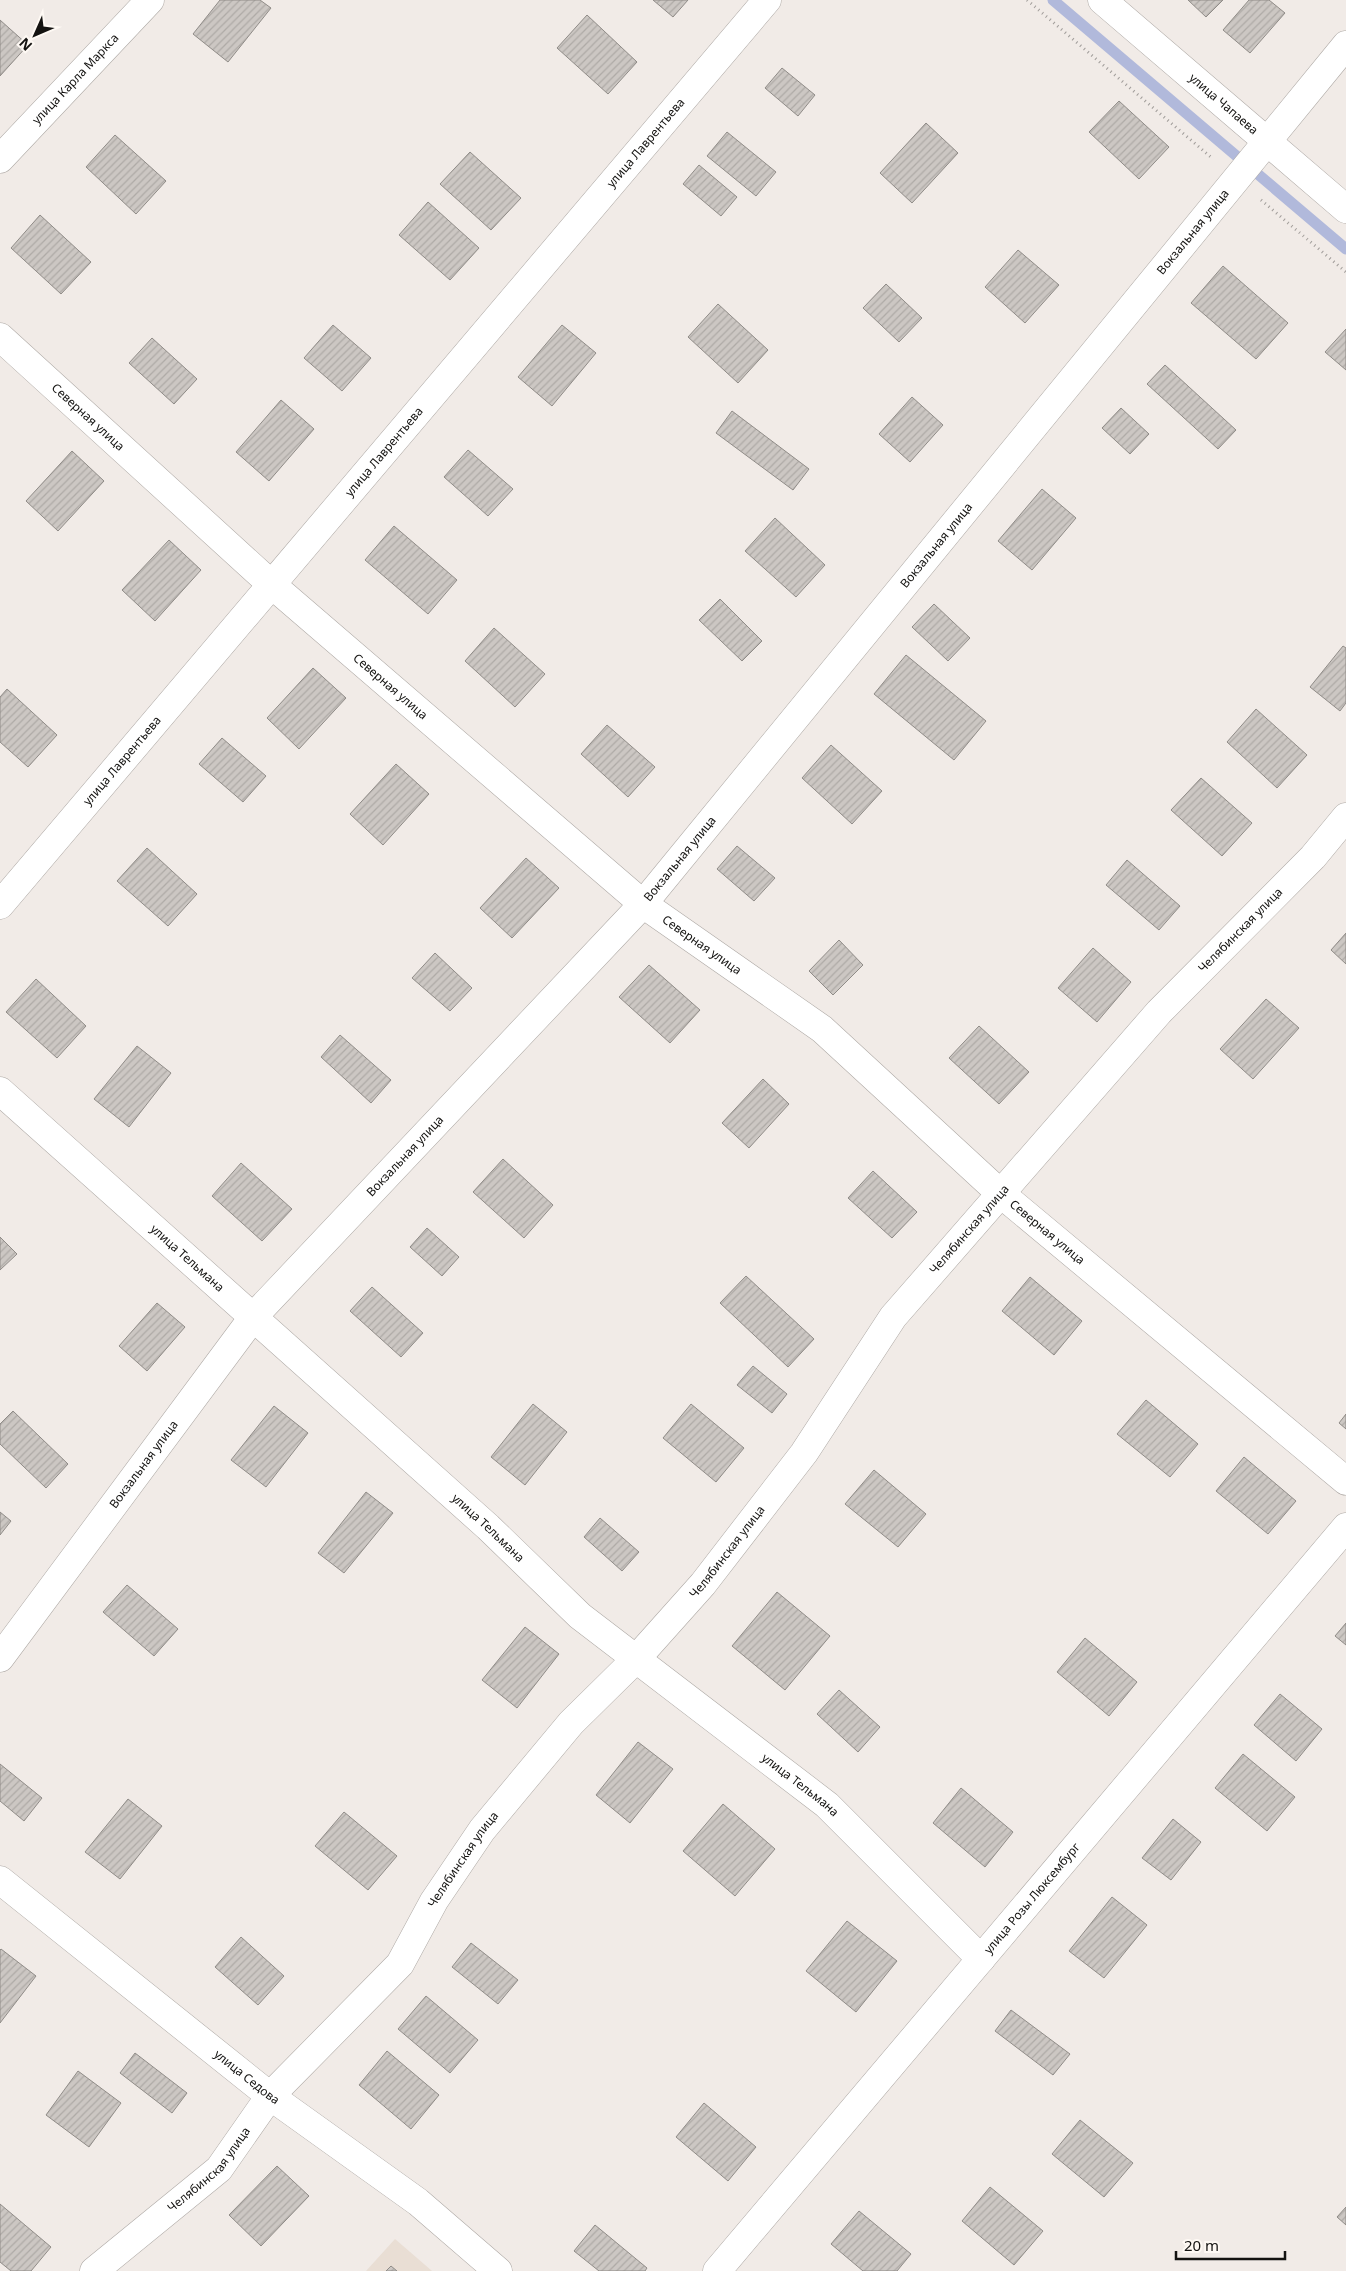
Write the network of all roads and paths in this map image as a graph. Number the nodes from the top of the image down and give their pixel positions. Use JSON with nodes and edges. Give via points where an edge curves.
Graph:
{"nodes":[{"id":1,"x":150,"y":0,"type":"edge"},
{"id":2,"x":767,"y":0,"type":"edge"},
{"id":3,"x":1027,"y":0,"type":"edge"},
{"id":4,"x":1102,"y":0,"type":"edge"},
{"id":5,"x":1346,"y":45,"type":"edge"},
{"id":6,"x":1267,"y":140,"type":"junction"},
{"id":7,"x":0,"y":159,"type":"edge"},
{"id":8,"x":1236,"y":179,"type":"junction"},
{"id":9,"x":1346,"y":209,"type":"edge"},
{"id":10,"x":1346,"y":272,"type":"edge"},
{"id":11,"x":0,"y":337,"type":"edge"},
{"id":12,"x":271,"y":584,"type":"junction"},
{"id":13,"x":1346,"y":817,"type":"edge"},
{"id":14,"x":643,"y":904,"type":"junction"},
{"id":15,"x":0,"y":905,"type":"edge"},
{"id":16,"x":0,"y":1091,"type":"edge"},
{"id":17,"x":1000,"y":1193,"type":"junction"},
{"id":18,"x":254,"y":1316,"type":"junction"},
{"id":19,"x":1346,"y":1481,"type":"edge"},
{"id":20,"x":1346,"y":1527,"type":"edge"},
{"id":21,"x":0,"y":1658,"type":"edge"},
{"id":22,"x":636,"y":1659,"type":"junction"},
{"id":23,"x":0,"y":1880,"type":"edge"},
{"id":24,"x":982,"y":1959,"type":"junction"},
{"id":25,"x":270,"y":2096,"type":"junction"},
{"id":26,"x":94,"y":2271,"type":"edge"},
{"id":27,"x":498,"y":2271,"type":"edge"},
{"id":28,"x":717,"y":2271,"type":"edge"}],
"edges":[{"from":1,"to":7,"type":"street","name":"улица Карла Маркса"},
{"from":2,"to":12,"type":"street","name":"улица Лаврентьева"},
{"from":3,"to":8,"type":"path"},
{"from":4,"to":6,"type":"street","name":"улица Чапаева"},
{"from":5,"to":6,"type":"street","name":"Вокзальная улица"},
{"from":6,"to":8,"type":"street","name":"Вокзальная улица"},
{"from":6,"to":9,"type":"street","name":"улица Чапаева"},
{"from":8,"to":10,"type":"path"},
{"from":8,"to":14,"type":"street","name":"Вокзальная улица"},
{"from":11,"to":12,"type":"street","name":"Северная улица"},
{"from":12,"to":14,"type":"street","name":"Северная улица"},
{"from":12,"to":15,"type":"street","name":"улица Лаврентьева"},
{"from":13,"to":17,"type":"street","name":"Челябинская улица","via":[[1313,857],[1158,1012]]},
{"from":14,"to":17,"type":"street","name":"Северная улица","via":[[822,1029]]},
{"from":14,"to":18,"type":"street","name":"Вокзальная улица"},
{"from":16,"to":18,"type":"street","name":"улица Тельмана"},
{"from":17,"to":19,"type":"street","name":"Северная улица"},
{"from":17,"to":22,"type":"street","name":"Челябинская улица","via":[[893,1317],[804,1454],[703,1584]]},
{"from":18,"to":21,"type":"street","name":"Вокзальная улица"},
{"from":18,"to":22,"type":"street","name":"улица Тельмана","via":[[488,1527],[580,1616]]},
{"from":20,"to":24,"type":"street","name":"улица Розы Люксембург"},
{"from":22,"to":24,"type":"street","name":"улица Тельмана","via":[[827,1805]]},
{"from":22,"to":25,"type":"street","name":"Челябинская улица","via":[[571,1723],[482,1830],[434,1901],[400,1964]]},
{"from":23,"to":25,"type":"street","name":"улица Седова"},
{"from":24,"to":28,"type":"street","name":"улица Розы Люксембург"},
{"from":25,"to":26,"type":"street","name":"Челябинская улица","via":[[219,2170]]},
{"from":25,"to":27,"type":"street","name":"улица Седова","via":[[418,2202]]}]}
